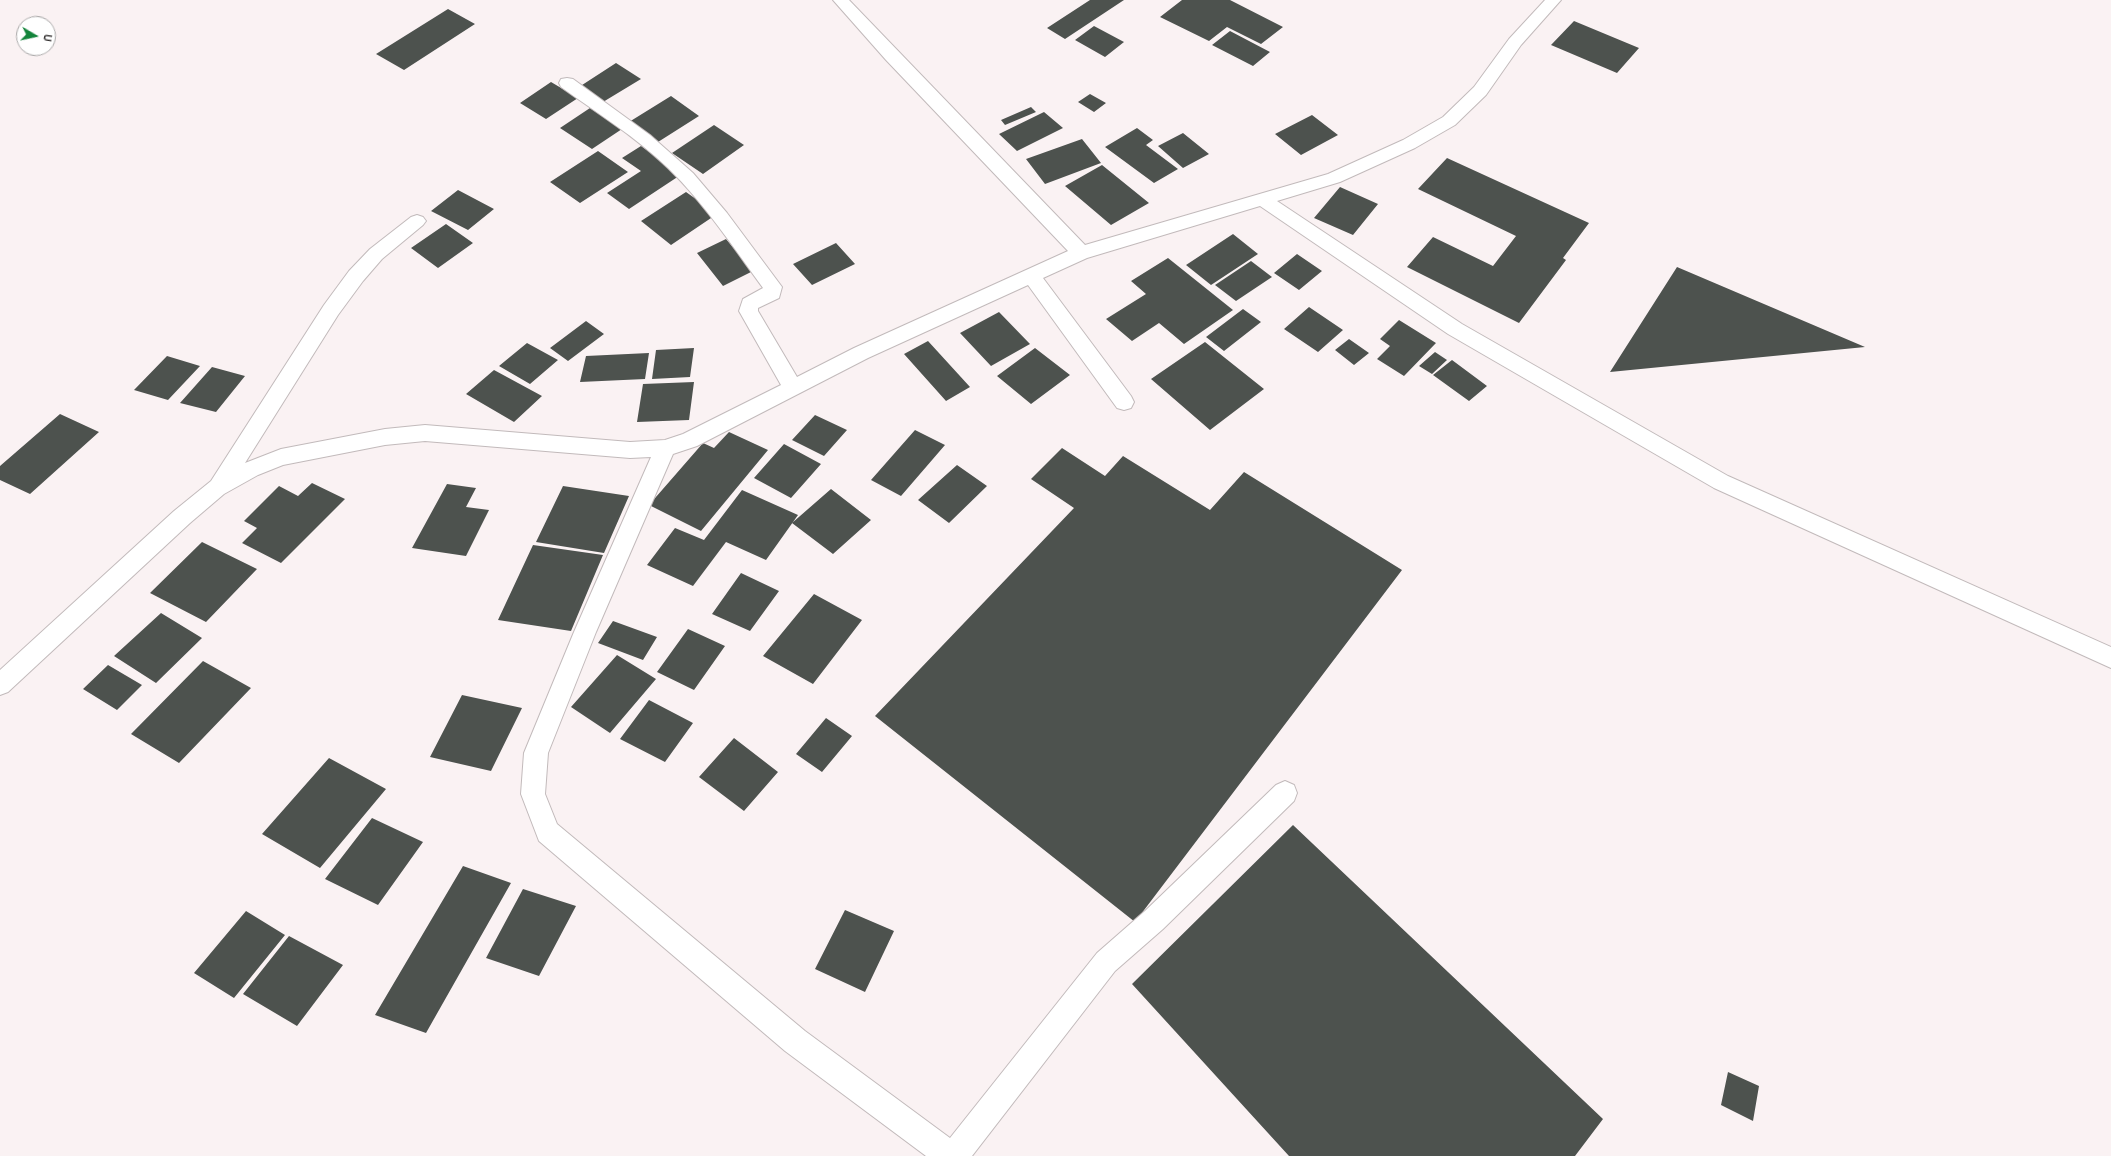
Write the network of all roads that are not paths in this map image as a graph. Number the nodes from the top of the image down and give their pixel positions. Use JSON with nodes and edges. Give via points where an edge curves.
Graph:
{"nodes":[{"id":1,"x":841,"y":0,"type":"edge"},
{"id":2,"x":1553,"y":0,"type":"edge"},
{"id":3,"x":566,"y":83,"type":"dead end"},
{"id":4,"x":1263,"y":200,"type":"junction"},
{"id":5,"x":417,"y":221,"type":"dead end"},
{"id":6,"x":1081,"y":253,"type":"junction"},
{"id":7,"x":1031,"y":276,"type":"junction"},
{"id":8,"x":792,"y":386,"type":"junction"},
{"id":9,"x":1124,"y":402,"type":"dead end"},
{"id":10,"x":665,"y":448,"type":"junction"},
{"id":11,"x":217,"y":488,"type":"junction"},
{"id":12,"x":2111,"y":658,"type":"edge"},
{"id":13,"x":0,"y":685,"type":"edge"},
{"id":14,"x":1285,"y":793,"type":"dead end"},
{"id":15,"x":950,"y":1156,"type":"edge"},
{"id":16,"x":954,"y":1156,"type":"edge"}],
"edges":[{"from":1,"to":6,"type":"street"},
{"from":2,"to":4,"type":"street","via":[[1515,42],[1480,91],[1449,121],[1409,144],[1334,178]]},
{"from":3,"to":8,"type":"street","via":[[649,143],[686,176],[719,214],[773,288],[772,293],[750,304],[748,311]]},
{"from":4,"to":6,"type":"street"},
{"from":4,"to":12,"type":"street","via":[[1455,329],[1721,482]]},
{"from":5,"to":11,"type":"street","via":[[376,254],[356,276],[331,310]]},
{"from":6,"to":7,"type":"street"},
{"from":7,"to":8,"type":"street"},
{"from":7,"to":9,"type":"street"},
{"from":8,"to":10,"type":"street","via":[[690,440]]},
{"from":10,"to":11,"type":"street","via":[[630,450],[425,433],[385,437],[281,457],[251,469]]},
{"from":10,"to":15,"type":"street","via":[[585,632],[536,753],[533,794],[548,832],[795,1041]]},
{"from":11,"to":13,"type":"street","via":[[182,517]]},
{"from":14,"to":16,"type":"street","via":[[1154,920],[1106,962]]}]}
